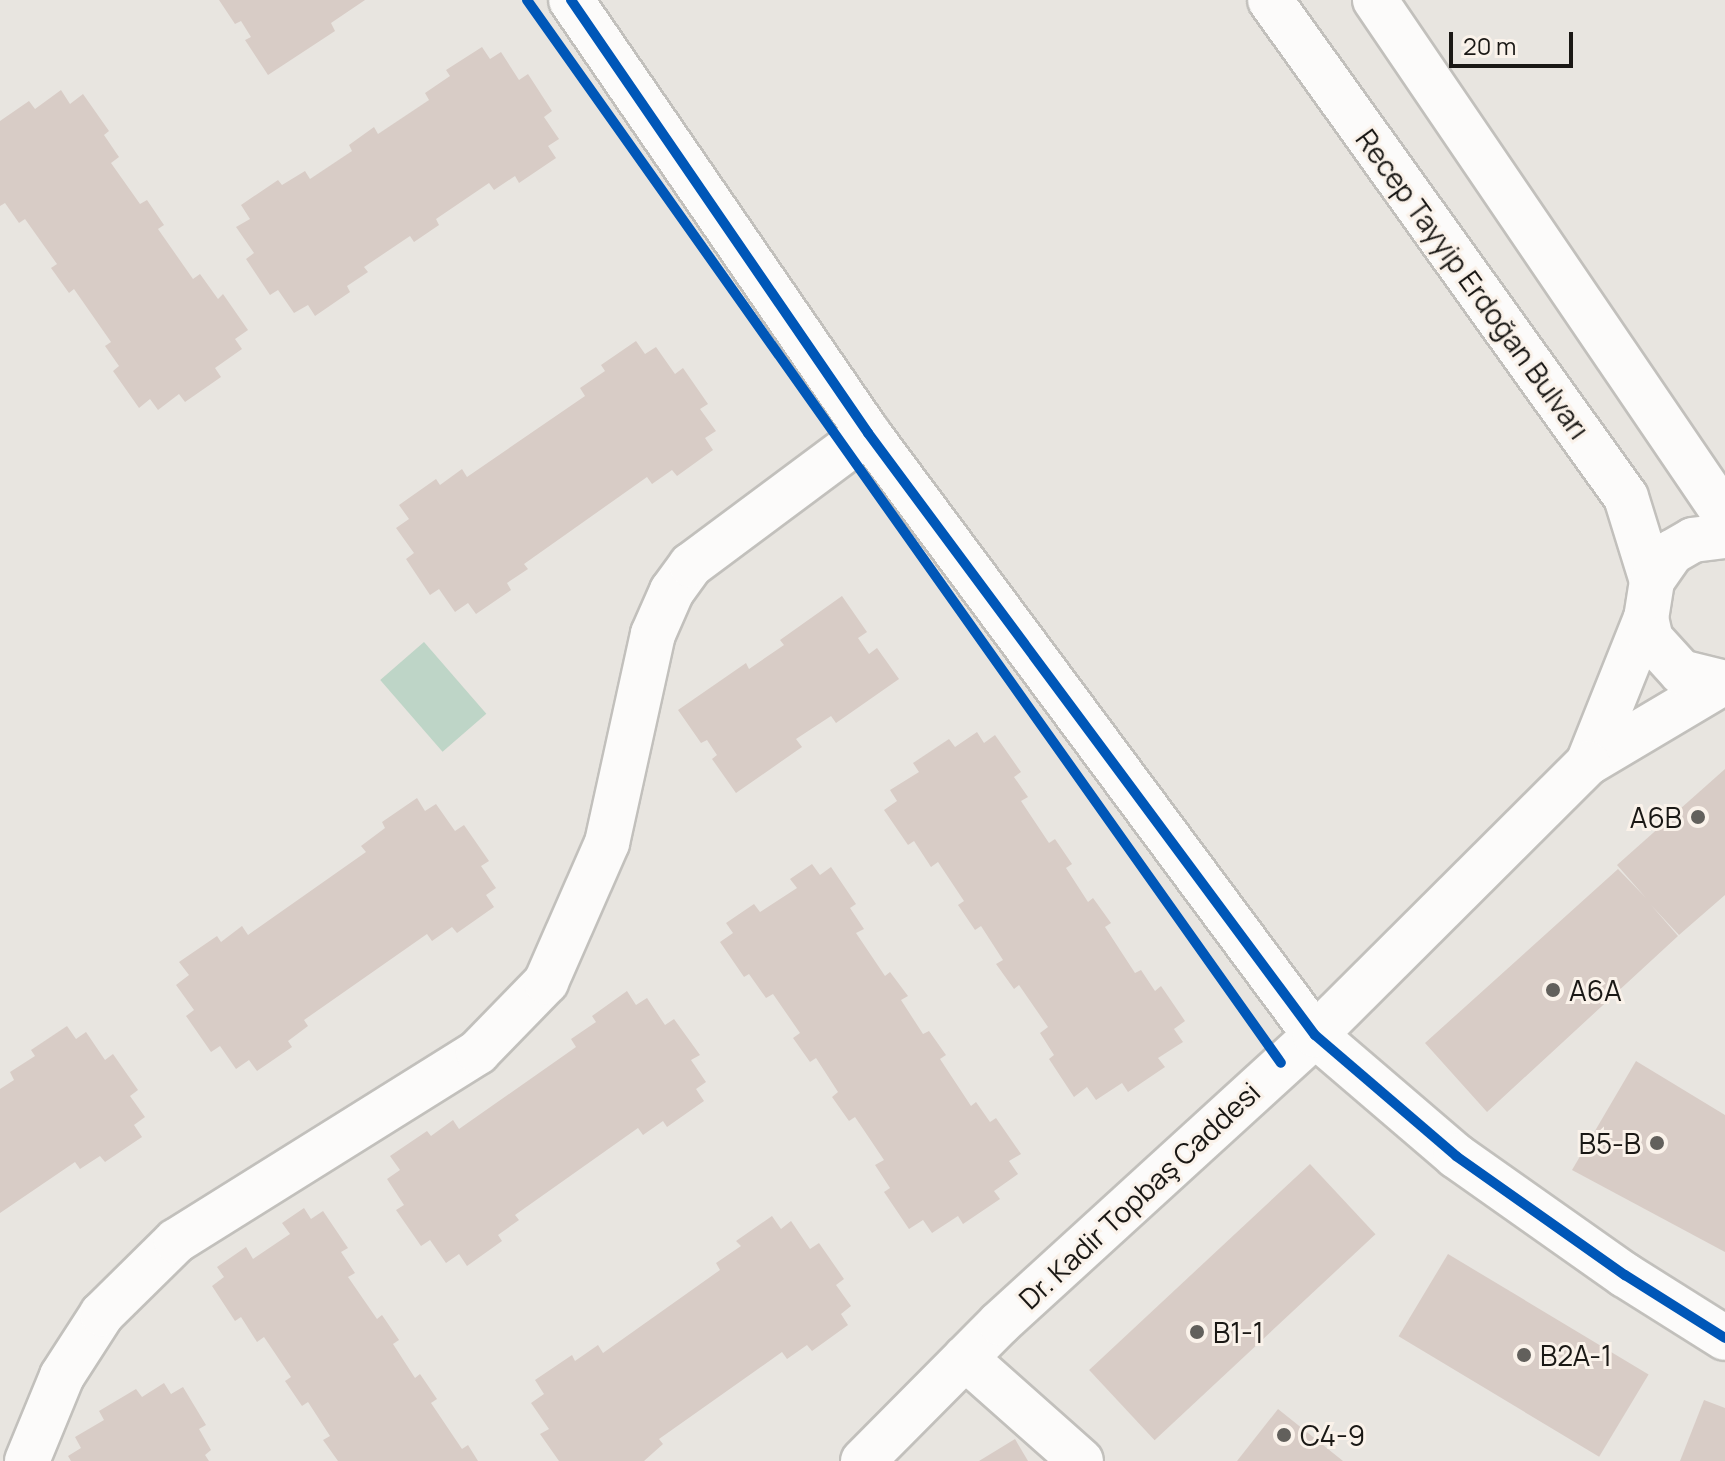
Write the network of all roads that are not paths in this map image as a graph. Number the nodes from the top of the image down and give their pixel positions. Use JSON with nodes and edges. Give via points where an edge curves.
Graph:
{"nodes":[{"id":1,"x":571,"y":0,"type":"edge"},
{"id":2,"x":1270,"y":0,"type":"edge"},
{"id":3,"x":1375,"y":0,"type":"edge"},
{"id":4,"x":868,"y":433,"type":"junction"},
{"id":5,"x":1725,"y":515,"type":"edge"},
{"id":6,"x":1725,"y":536,"type":"edge"},
{"id":7,"x":1649,"y":599,"type":"junction"},
{"id":8,"x":1724,"y":683,"type":"edge"},
{"id":9,"x":1588,"y":763,"type":"junction"},
{"id":10,"x":1315,"y":1035,"type":"junction"},
{"id":11,"x":1725,"y":1338,"type":"edge"},
{"id":12,"x":965,"y":1358,"type":"junction"},
{"id":13,"x":27,"y":1461,"type":"edge"},
{"id":14,"x":863,"y":1461,"type":"edge"},
{"id":15,"x":1081,"y":1461,"type":"edge"}],
"edges":[{"from":1,"to":4,"type":"street"},
{"from":2,"to":7,"type":"street","name":"Recep Tayyip Erdoğan Bulvarı","via":[[1626,497]]},
{"from":3,"to":5,"type":"street"},
{"from":4,"to":10,"type":"street"},
{"from":4,"to":13,"type":"street","via":[[691,565],[672,591],[653,634],[607,843],[546,982],[478,1052],[176,1241],[102,1314],[62,1376]]},
{"from":6,"to":7,"type":"street","via":[[1693,540],[1672,552]]},
{"from":7,"to":8,"type":"street","name":"Recep Tayyip Erdoğan Bulvarı","via":[[1651,639],[1672,665],[1701,681]]},
{"from":7,"to":9,"type":"street"},
{"from":8,"to":9,"type":"street"},
{"from":9,"to":10,"type":"street","name":"Dr. Kadir Topbaş Caddesi"},
{"from":10,"to":11,"type":"street","via":[[1456,1156]]},
{"from":10,"to":12,"type":"street","name":"Dr. Kadir Topbaş Caddesi"},
{"from":12,"to":14,"type":"street","name":"Dr. Kadir Topbaş Caddesi"},
{"from":12,"to":15,"type":"street"}]}
